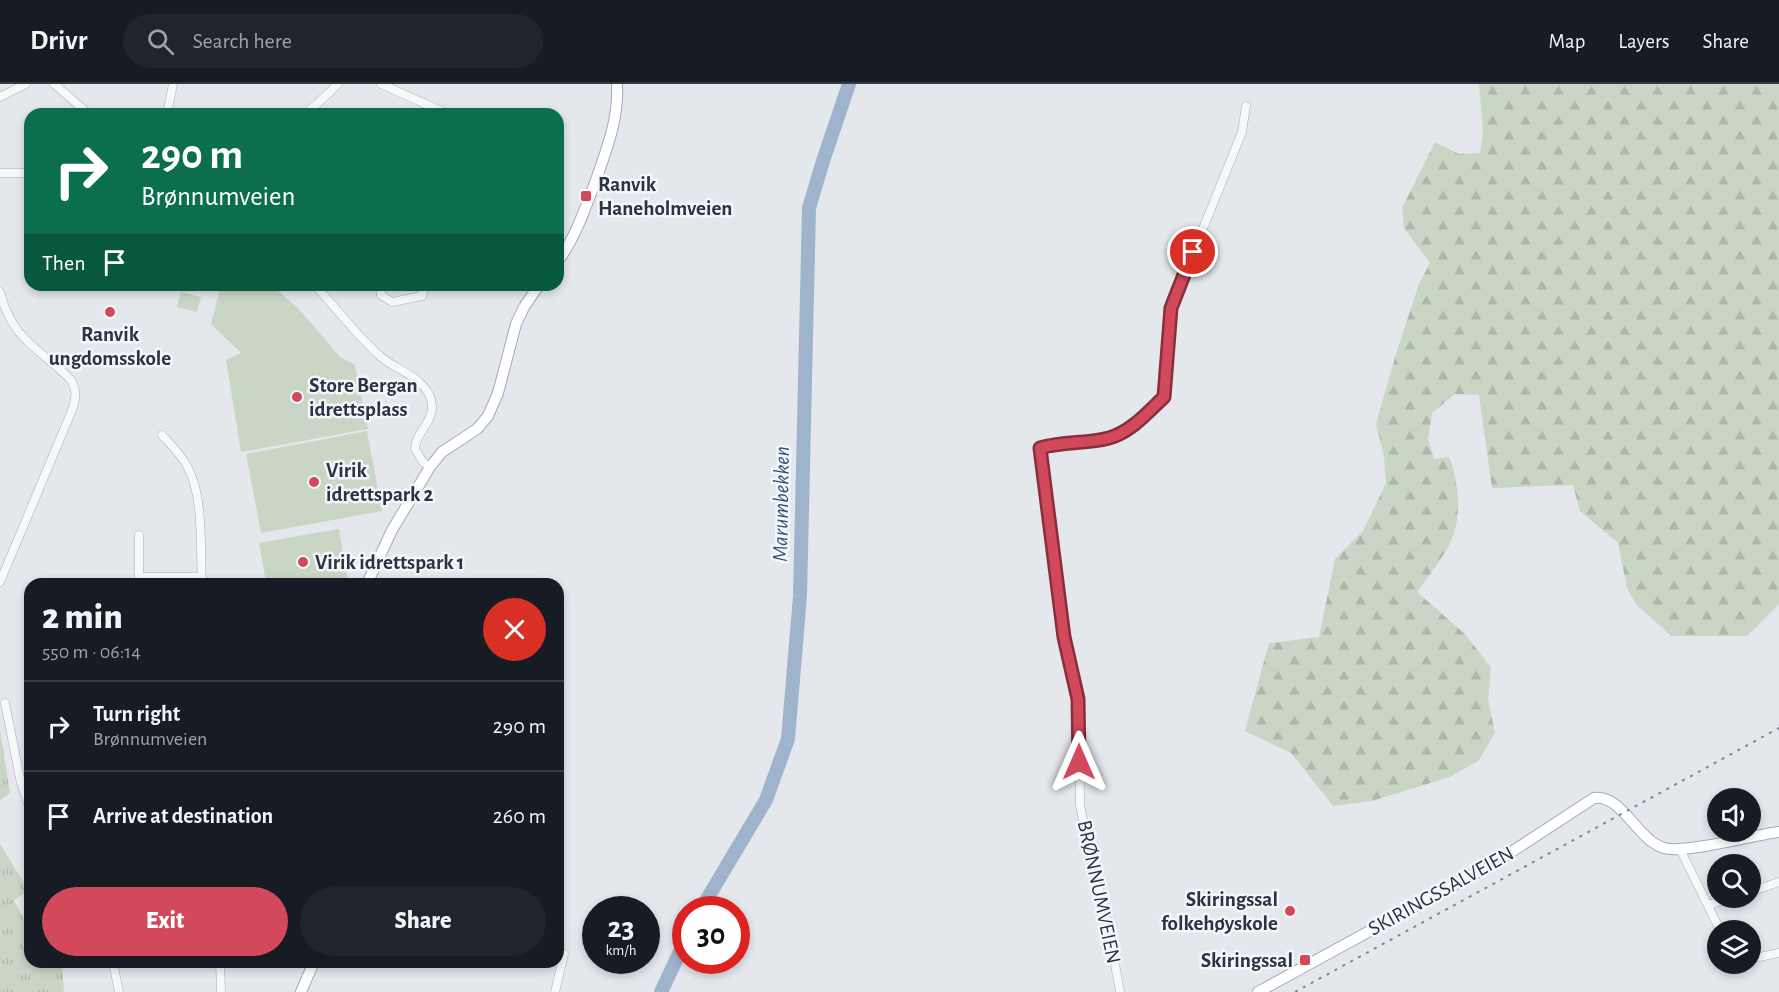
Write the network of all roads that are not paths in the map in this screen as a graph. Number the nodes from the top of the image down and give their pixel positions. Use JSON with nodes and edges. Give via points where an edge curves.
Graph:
{"nodes":[{"id":1,"x":26,"y":84,"type":"edge"},
{"id":2,"x":54,"y":84,"type":"edge"},
{"id":3,"x":173,"y":84,"type":"edge"},
{"id":4,"x":338,"y":84,"type":"edge"},
{"id":5,"x":381,"y":84,"type":"edge"},
{"id":6,"x":617,"y":84,"type":"edge"},
{"id":7,"x":0,"y":97,"type":"edge"},
{"id":8,"x":1246,"y":106,"type":"dead end"},
{"id":9,"x":82,"y":108,"type":"edge"},
{"id":10,"x":168,"y":108,"type":"edge"},
{"id":11,"x":312,"y":108,"type":"edge"},
{"id":12,"x":435,"y":108,"type":"edge"},
{"id":13,"x":0,"y":173,"type":"edge"},
{"id":14,"x":24,"y":173,"type":"edge"},
{"id":15,"x":564,"y":252,"type":"edge"},
{"id":16,"x":320,"y":291,"type":"edge"},
{"id":17,"x":381,"y":291,"type":"edge"},
{"id":18,"x":423,"y":291,"type":"edge"},
{"id":19,"x":535,"y":291,"type":"edge"},
{"id":20,"x":0,"y":292,"type":"edge"},
{"id":21,"x":162,"y":435,"type":"dead end"},
{"id":22,"x":430,"y":467,"type":"junction"},
{"id":23,"x":139,"y":535,"type":"dead end"},
{"id":24,"x":139,"y":578,"type":"edge"},
{"id":25,"x":202,"y":578,"type":"edge"},
{"id":26,"x":370,"y":578,"type":"edge"},
{"id":27,"x":0,"y":582,"type":"edge"},
{"id":28,"x":5,"y":703,"type":"dead end"},
{"id":29,"x":24,"y":792,"type":"edge"},
{"id":30,"x":1779,"y":832,"type":"edge"},
{"id":31,"x":1680,"y":849,"type":"junction"},
{"id":32,"x":1779,"y":882,"type":"edge"},
{"id":33,"x":1761,"y":888,"type":"edge"},
{"id":34,"x":1707,"y":903,"type":"edge"},
{"id":35,"x":1779,"y":953,"type":"edge"},
{"id":36,"x":1761,"y":957,"type":"edge"},
{"id":37,"x":114,"y":968,"type":"edge"},
{"id":38,"x":220,"y":968,"type":"edge"},
{"id":39,"x":311,"y":968,"type":"edge"},
{"id":40,"x":561,"y":968,"type":"edge"},
{"id":41,"x":119,"y":992,"type":"edge"},
{"id":42,"x":221,"y":992,"type":"edge"},
{"id":43,"x":301,"y":992,"type":"edge"},
{"id":44,"x":555,"y":992,"type":"edge"},
{"id":45,"x":1120,"y":992,"type":"edge"},
{"id":46,"x":1258,"y":992,"type":"edge"}],
"edges":[{"from":1,"to":7,"type":"street"},
{"from":2,"to":9,"type":"street"},
{"from":3,"to":10,"type":"street"},
{"from":4,"to":11,"type":"street"},
{"from":5,"to":12,"type":"street"},
{"from":6,"to":15,"type":"main road","via":[[617,111],[609,141],[579,225]]},
{"from":8,"to":45,"type":"street","name":"BRØNNUMVEIEN","via":[[1242,132],[1171,308],[1164,397],[1140,420],[1108,438],[1040,448],[1064,637],[1078,699],[1080,805]]},
{"from":13,"to":14,"type":"street"},
{"from":16,"to":22,"type":"street","via":[[372,348],[428,392],[431,414],[415,449]]},
{"from":17,"to":18,"type":"street","via":[[392,302],[422,296]]},
{"from":19,"to":22,"type":"main road","via":[[516,324],[488,416],[477,429],[442,452]]},
{"from":20,"to":27,"type":"street","via":[[22,337],[74,383],[75,398]]},
{"from":21,"to":25,"type":"street","via":[[189,468],[196,491]]},
{"from":22,"to":26,"type":"main road","via":[[392,530]]},
{"from":23,"to":24,"type":"street"},
{"from":28,"to":29,"type":"street"},
{"from":30,"to":31,"type":"main road"},
{"from":31,"to":34,"type":"street"},
{"from":31,"to":46,"type":"main road","name":"SKIRINGSSALVEIEN","via":[[1652,842],[1612,802],[1600,797],[1586,802],[1496,862]]},
{"from":32,"to":33,"type":"street"},
{"from":35,"to":36,"type":"street"},
{"from":37,"to":41,"type":"street"},
{"from":38,"to":42,"type":"street"},
{"from":39,"to":43,"type":"main road"},
{"from":40,"to":44,"type":"street"}]}
